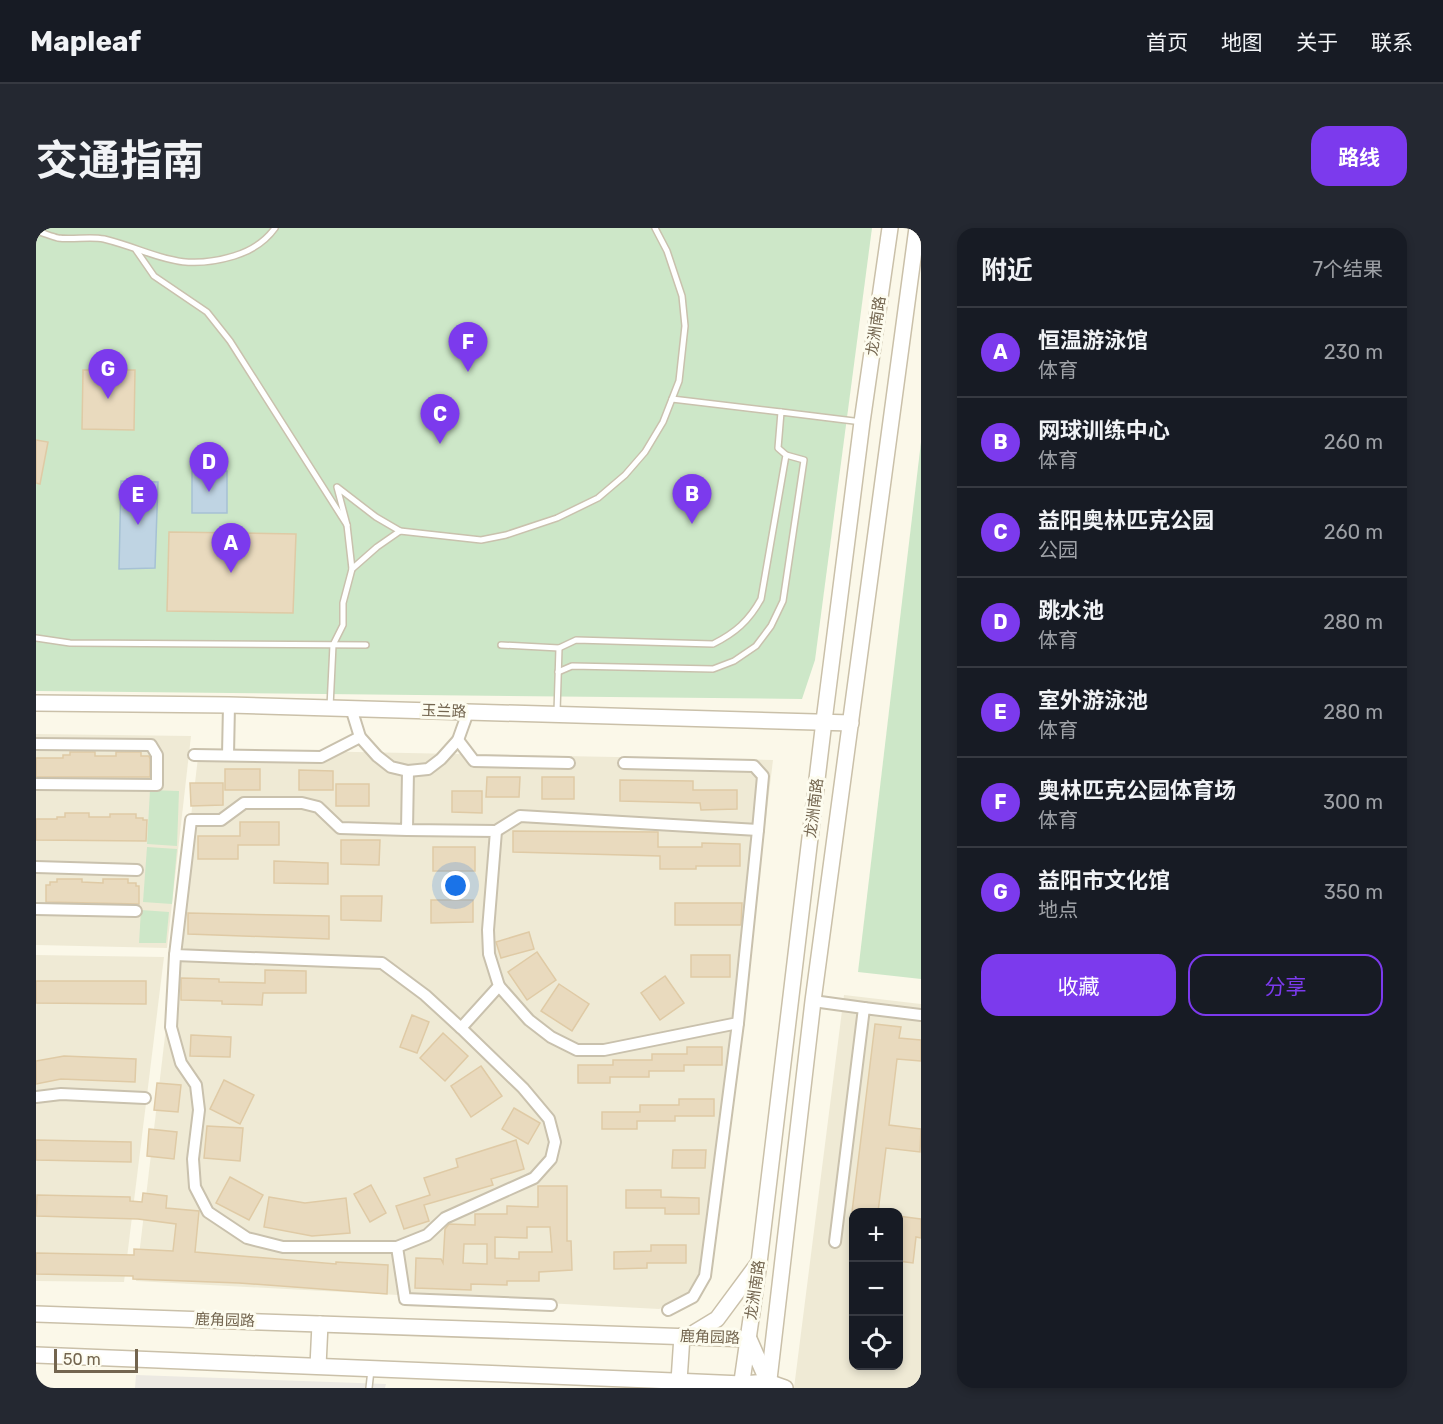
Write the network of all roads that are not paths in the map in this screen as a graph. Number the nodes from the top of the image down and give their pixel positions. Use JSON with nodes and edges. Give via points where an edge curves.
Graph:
{"nodes":[{"id":1,"x":275,"y":228,"type":"edge"},
{"id":2,"x":655,"y":228,"type":"edge"},
{"id":3,"x":890,"y":228,"type":"edge"},
{"id":4,"x":916,"y":228,"type":"edge"},
{"id":5,"x":36,"y":231,"type":"edge"},
{"id":6,"x":136,"y":250,"type":"junction"},
{"id":7,"x":672,"y":399,"type":"junction"},
{"id":8,"x":781,"y":412,"type":"junction"},
{"id":9,"x":862,"y":422,"type":"junction"},
{"id":10,"x":786,"y":455,"type":"junction"},
{"id":11,"x":347,"y":525,"type":"junction"},
{"id":12,"x":400,"y":531,"type":"junction"},
{"id":13,"x":352,"y":569,"type":"junction"},
{"id":14,"x":36,"y":638,"type":"edge"},
{"id":15,"x":333,"y":645,"type":"junction"},
{"id":16,"x":366,"y":645,"type":"dead end"},
{"id":17,"x":501,"y":645,"type":"dead end"},
{"id":18,"x":559,"y":648,"type":"junction"},
{"id":19,"x":558,"y":672,"type":"junction"},
{"id":20,"x":36,"y":703,"type":"edge"},
{"id":21,"x":229,"y":705,"type":"junction"},
{"id":22,"x":330,"y":708,"type":"junction"},
{"id":23,"x":351,"y":708,"type":"junction"},
{"id":24,"x":468,"y":712,"type":"junction"},
{"id":25,"x":557,"y":714,"type":"junction"},
{"id":26,"x":824,"y":721,"type":"junction"},
{"id":27,"x":851,"y":723,"type":"junction"},
{"id":28,"x":360,"y":736,"type":"junction"},
{"id":29,"x":458,"y":740,"type":"junction"},
{"id":30,"x":36,"y":744,"type":"edge"},
{"id":31,"x":194,"y":754,"type":"dead end"},
{"id":32,"x":228,"y":755,"type":"junction"},
{"id":33,"x":569,"y":763,"type":"dead end"},
{"id":34,"x":624,"y":763,"type":"dead end"},
{"id":35,"x":408,"y":771,"type":"junction"},
{"id":36,"x":36,"y":784,"type":"edge"},
{"id":37,"x":407,"y":830,"type":"junction"},
{"id":38,"x":758,"y":830,"type":"junction"},
{"id":39,"x":496,"y":831,"type":"junction"},
{"id":40,"x":36,"y":867,"type":"edge"},
{"id":41,"x":137,"y":870,"type":"dead end"},
{"id":42,"x":36,"y":909,"type":"edge"},
{"id":43,"x":136,"y":911,"type":"dead end"},
{"id":44,"x":175,"y":956,"type":"junction"},
{"id":45,"x":499,"y":986,"type":"junction"},
{"id":46,"x":813,"y":1001,"type":"junction"},
{"id":47,"x":864,"y":1008,"type":"junction"},
{"id":48,"x":921,"y":1015,"type":"edge"},
{"id":49,"x":738,"y":1023,"type":"junction"},
{"id":50,"x":461,"y":1028,"type":"junction"},
{"id":51,"x":36,"y":1097,"type":"edge"},
{"id":52,"x":145,"y":1098,"type":"dead end"},
{"id":53,"x":835,"y":1242,"type":"dead end"},
{"id":54,"x":396,"y":1247,"type":"junction"},
{"id":55,"x":759,"y":1263,"type":"junction"},
{"id":56,"x":551,"y":1305,"type":"dead end"},
{"id":57,"x":668,"y":1310,"type":"dead end"},
{"id":58,"x":36,"y":1314,"type":"edge"},
{"id":59,"x":320,"y":1324,"type":"junction"},
{"id":60,"x":686,"y":1336,"type":"junction"},
{"id":61,"x":749,"y":1339,"type":"junction"},
{"id":62,"x":36,"y":1355,"type":"edge"},
{"id":63,"x":318,"y":1366,"type":"junction"},
{"id":64,"x":372,"y":1368,"type":"junction"},
{"id":65,"x":674,"y":1385,"type":"edge"},
{"id":66,"x":768,"y":1385,"type":"edge"},
{"id":67,"x":741,"y":1386,"type":"edge"},
{"id":68,"x":369,"y":1388,"type":"edge"},
{"id":69,"x":785,"y":1388,"type":"edge"}],
"edges":[{"from":1,"to":6,"type":"lane","via":[[245,252],[221,260],[193,264]]},
{"from":2,"to":7,"type":"lane","via":[[682,296],[685,326],[679,381]]},
{"from":3,"to":9,"type":"main road","name":"龙洲南路"},
{"from":4,"to":27,"type":"main road","name":"龙洲南路"},
{"from":5,"to":6,"type":"lane","via":[[58,238],[102,239]]},
{"from":6,"to":11,"type":"lane","via":[[154,276],[207,312],[230,341]]},
{"from":7,"to":8,"type":"lane"},
{"from":7,"to":12,"type":"lane","via":[[645,452],[625,475],[598,498],[557,518],[481,540]]},
{"from":8,"to":9,"type":"lane"},
{"from":8,"to":10,"type":"lane","via":[[778,448]]},
{"from":9,"to":26,"type":"main road","name":"龙洲南路"},
{"from":10,"to":18,"type":"lane","via":[[761,599],[751,617],[732,634],[713,644],[576,640]]},
{"from":10,"to":19,"type":"lane","via":[[804,460],[783,601],[756,646],[713,669],[572,666]]},
{"from":11,"to":12,"type":"lane","via":[[337,487]]},
{"from":11,"to":13,"type":"lane"},
{"from":12,"to":13,"type":"lane"},
{"from":13,"to":15,"type":"lane","via":[[343,603],[343,625]]},
{"from":14,"to":15,"type":"lane","via":[[70,643]]},
{"from":15,"to":16,"type":"lane"},
{"from":15,"to":22,"type":"lane"},
{"from":17,"to":18,"type":"lane"},
{"from":18,"to":19,"type":"lane"},
{"from":19,"to":25,"type":"lane"},
{"from":20,"to":21,"type":"main road","name":"玉兰路"},
{"from":21,"to":22,"type":"main road","name":"玉兰路"},
{"from":21,"to":32,"type":"street"},
{"from":22,"to":23,"type":"main road","name":"玉兰路"},
{"from":23,"to":24,"type":"main road","name":"玉兰路"},
{"from":23,"to":28,"type":"street"},
{"from":24,"to":25,"type":"main road","name":"玉兰路"},
{"from":24,"to":29,"type":"street"},
{"from":25,"to":26,"type":"main road","name":"玉兰路"},
{"from":26,"to":27,"type":"main road","name":"玉兰路"},
{"from":26,"to":55,"type":"main road","name":"龙洲南路"},
{"from":27,"to":46,"type":"main road","name":"龙洲南路"},
{"from":28,"to":32,"type":"street","via":[[321,757]]},
{"from":28,"to":35,"type":"street","via":[[391,767]]},
{"from":29,"to":33,"type":"street","via":[[474,761]]},
{"from":29,"to":35,"type":"street","via":[[428,769]]},
{"from":30,"to":36,"type":"street","via":[[152,745],[157,756],[157,785]]},
{"from":31,"to":32,"type":"street"},
{"from":34,"to":38,"type":"street","via":[[754,766],[763,776]]},
{"from":35,"to":37,"type":"street"},
{"from":37,"to":39,"type":"street"},
{"from":37,"to":44,"type":"street","via":[[340,828],[318,807],[302,803],[244,803],[221,820],[192,820]]},
{"from":38,"to":39,"type":"street","via":[[520,816]]},
{"from":38,"to":49,"type":"street"},
{"from":39,"to":45,"type":"street","via":[[488,930],[489,954]]},
{"from":40,"to":41,"type":"street"},
{"from":42,"to":43,"type":"street"},
{"from":44,"to":50,"type":"street","via":[[382,963]]},
{"from":44,"to":54,"type":"street","via":[[171,1028],[181,1063],[196,1085],[199,1110],[193,1159],[195,1187],[208,1212],[247,1238],[283,1247]]},
{"from":45,"to":49,"type":"street","via":[[529,1020],[577,1050],[604,1050]]},
{"from":45,"to":50,"type":"street"},
{"from":46,"to":47,"type":"street"},
{"from":46,"to":66,"type":"main road","name":"龙洲南路"},
{"from":47,"to":48,"type":"street"},
{"from":47,"to":53,"type":"street"},
{"from":49,"to":57,"type":"street","via":[[705,1276],[693,1297]]},
{"from":50,"to":54,"type":"street","via":[[524,1088],[549,1119],[555,1142],[551,1159],[534,1178],[445,1218],[427,1235]]},
{"from":51,"to":52,"type":"street","via":[[61,1094]]},
{"from":54,"to":56,"type":"street","via":[[405,1299]]},
{"from":55,"to":60,"type":"main road","via":[[717,1319]]},
{"from":55,"to":61,"type":"main road","name":"龙洲南路"},
{"from":58,"to":59,"type":"main road","name":"鹿角园路"},
{"from":59,"to":60,"type":"main road","name":"鹿角园路"},
{"from":59,"to":63,"type":"main road"},
{"from":60,"to":61,"type":"main road","name":"鹿角园路"},
{"from":60,"to":65,"type":"main road"},
{"from":61,"to":66,"type":"main road","name":"鹿角园路"},
{"from":61,"to":67,"type":"main road","name":"龙洲南路"},
{"from":62,"to":63,"type":"main road"},
{"from":63,"to":64,"type":"main road"},
{"from":64,"to":65,"type":"main road","via":[[650,1380]]},
{"from":64,"to":68,"type":"lane"},
{"from":65,"to":67,"type":"main road"},
{"from":66,"to":67,"type":"main road"},
{"from":66,"to":69,"type":"main road"}]}
